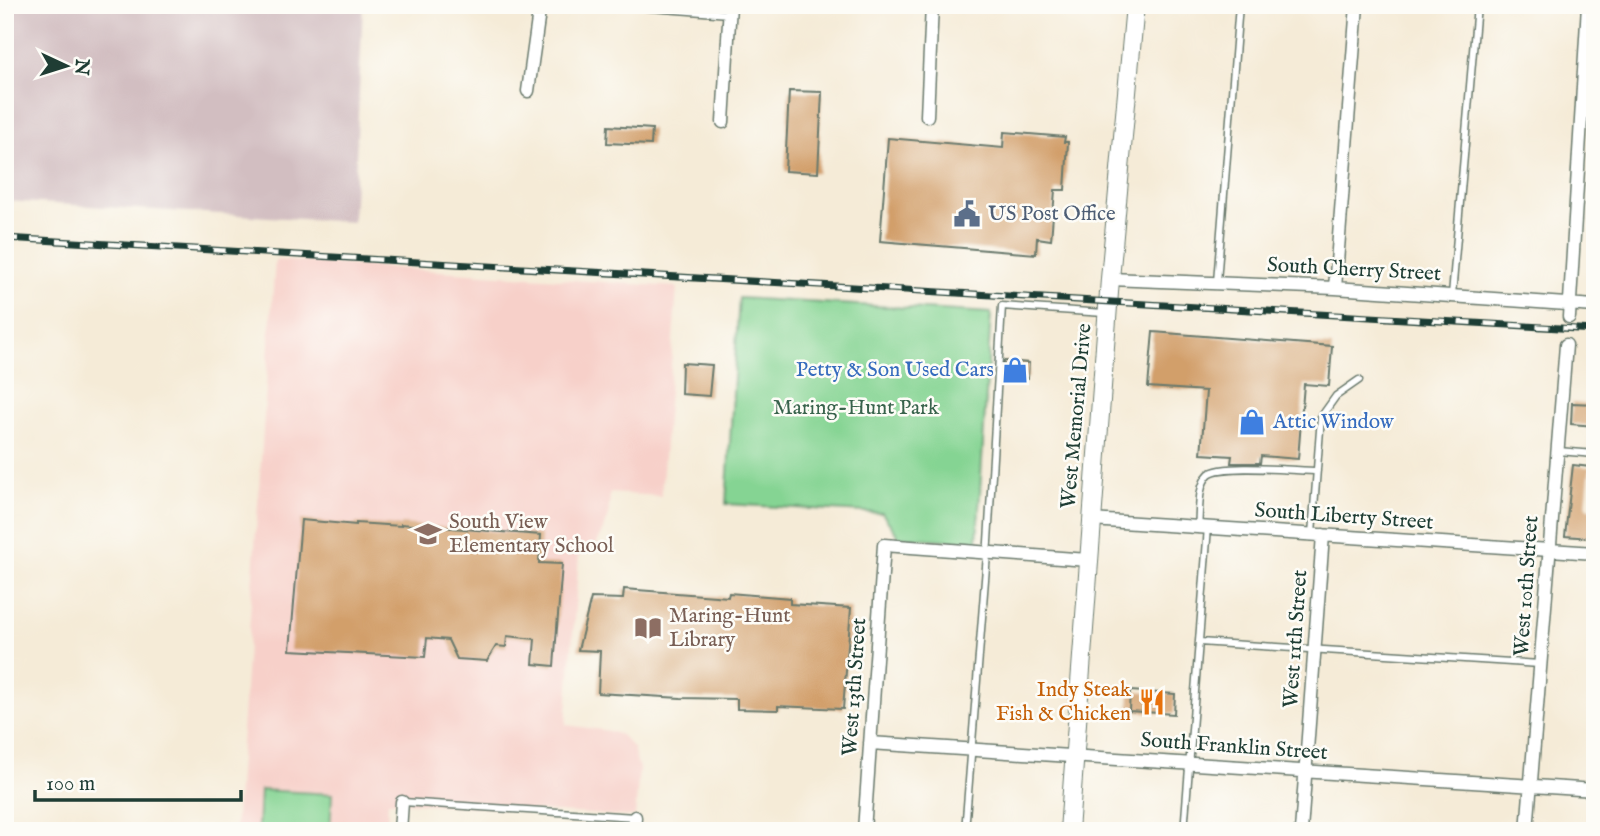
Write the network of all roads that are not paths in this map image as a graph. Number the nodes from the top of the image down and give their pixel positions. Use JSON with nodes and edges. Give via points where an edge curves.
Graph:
{"nodes":[{"id":1,"x":540,"y":5,"type":"edge"},
{"id":2,"x":611,"y":5,"type":"edge"},
{"id":3,"x":932,"y":5,"type":"edge"},
{"id":4,"x":1135,"y":5,"type":"edge"},
{"id":5,"x":1239,"y":5,"type":"edge"},
{"id":6,"x":1357,"y":5,"type":"edge"},
{"id":7,"x":1477,"y":5,"type":"edge"},
{"id":8,"x":1588,"y":5,"type":"edge"},
{"id":9,"x":637,"y":6,"type":"edge"},
{"id":10,"x":729,"y":10,"type":"edge"},
{"id":11,"x":528,"y":91,"type":"dead end"},
{"id":12,"x":927,"y":116,"type":"dead end"},
{"id":13,"x":723,"y":122,"type":"dead end"},
{"id":14,"x":1110,"y":279,"type":"junction"},
{"id":15,"x":1217,"y":282,"type":"junction"},
{"id":16,"x":1335,"y":288,"type":"junction"},
{"id":17,"x":1452,"y":295,"type":"junction"},
{"id":18,"x":1595,"y":306,"type":"edge"},
{"id":19,"x":1569,"y":311,"type":"junction"},
{"id":20,"x":1108,"y":313,"type":"junction"},
{"id":21,"x":1566,"y":345,"type":"dead end"},
{"id":22,"x":1359,"y":380,"type":"dead end"},
{"id":23,"x":1556,"y":451,"type":"junction"},
{"id":24,"x":1595,"y":454,"type":"edge"},
{"id":25,"x":1317,"y":471,"type":"junction"},
{"id":26,"x":1091,"y":520,"type":"junction"},
{"id":27,"x":1203,"y":527,"type":"junction"},
{"id":28,"x":1317,"y":534,"type":"junction"},
{"id":29,"x":1550,"y":550,"type":"junction"},
{"id":30,"x":988,"y":553,"type":"junction"},
{"id":31,"x":1595,"y":553,"type":"edge"},
{"id":32,"x":1088,"y":561,"type":"junction"},
{"id":33,"x":1199,"y":642,"type":"junction"},
{"id":34,"x":1314,"y":650,"type":"junction"},
{"id":35,"x":1541,"y":664,"type":"junction"},
{"id":36,"x":870,"y":743,"type":"junction"},
{"id":37,"x":972,"y":750,"type":"junction"},
{"id":38,"x":1074,"y":757,"type":"junction"},
{"id":39,"x":1189,"y":764,"type":"junction"},
{"id":40,"x":1305,"y":771,"type":"junction"},
{"id":41,"x":1531,"y":786,"type":"junction"},
{"id":42,"x":1595,"y":790,"type":"edge"},
{"id":43,"x":402,"y":802,"type":"joint"},
{"id":44,"x":635,"y":824,"type":"edge"},
{"id":45,"x":400,"y":831,"type":"edge"},
{"id":46,"x":864,"y":831,"type":"edge"},
{"id":47,"x":965,"y":831,"type":"edge"},
{"id":48,"x":1069,"y":831,"type":"edge"},
{"id":49,"x":1184,"y":831,"type":"edge"},
{"id":50,"x":1301,"y":831,"type":"edge"},
{"id":51,"x":1527,"y":831,"type":"edge"}],
"edges":[{"from":1,"to":11,"type":"street"},
{"from":2,"to":9,"type":"lane"},
{"from":3,"to":12,"type":"street"},
{"from":4,"to":14,"type":"main road","name":"West Memorial Drive"},
{"from":5,"to":15,"type":"lane"},
{"from":6,"to":16,"type":"street"},
{"from":7,"to":17,"type":"lane"},
{"from":8,"to":19,"type":"street"},
{"from":9,"to":10,"type":"lane"},
{"from":10,"to":13,"type":"street"},
{"from":14,"to":15,"type":"street","name":"South Cherry Street"},
{"from":14,"to":20,"type":"main road","name":"West Memorial Drive"},
{"from":15,"to":16,"type":"street","name":"South Cherry Street"},
{"from":16,"to":17,"type":"street","name":"South Cherry Street"},
{"from":17,"to":19,"type":"street","name":"South Cherry Street"},
{"from":18,"to":19,"type":"street","name":"South Cherry Street"},
{"from":20,"to":26,"type":"main road","name":"West Memorial Drive"},
{"from":20,"to":30,"type":"lane","via":[[1002,306]]},
{"from":21,"to":23,"type":"street","name":"West 10th Street"},
{"from":22,"to":25,"type":"lane","via":[[1336,396],[1321,417]]},
{"from":23,"to":24,"type":"lane"},
{"from":23,"to":29,"type":"street","name":"West 10th Street"},
{"from":25,"to":27,"type":"lane","via":[[1220,469],[1202,486]]},
{"from":25,"to":28,"type":"lane"},
{"from":26,"to":27,"type":"street","name":"South Liberty Street"},
{"from":26,"to":32,"type":"main road","name":"West Memorial Drive"},
{"from":27,"to":28,"type":"street","name":"South Liberty Street"},
{"from":27,"to":33,"type":"lane"},
{"from":28,"to":29,"type":"street","name":"South Liberty Street"},
{"from":28,"to":34,"type":"street","name":"West 11th Street"},
{"from":29,"to":31,"type":"street","name":"South Liberty Street"},
{"from":29,"to":35,"type":"street","name":"West 10th Street"},
{"from":30,"to":32,"type":"street"},
{"from":30,"to":36,"type":"street","name":"West 13th Street","via":[[884,545]]},
{"from":30,"to":37,"type":"lane"},
{"from":32,"to":38,"type":"main road","name":"West Memorial Drive"},
{"from":33,"to":34,"type":"lane"},
{"from":33,"to":39,"type":"lane"},
{"from":34,"to":35,"type":"lane"},
{"from":34,"to":40,"type":"street","name":"West 11th Street"},
{"from":35,"to":41,"type":"street","name":"West 10th Street"},
{"from":36,"to":37,"type":"street","name":"South Franklin Street"},
{"from":36,"to":46,"type":"street","name":"West 13th Street"},
{"from":37,"to":38,"type":"street","name":"South Franklin Street"},
{"from":37,"to":47,"type":"lane"},
{"from":38,"to":39,"type":"street","name":"South Franklin Street"},
{"from":38,"to":48,"type":"main road","name":"West Memorial Drive"},
{"from":39,"to":40,"type":"street","name":"South Franklin Street"},
{"from":39,"to":49,"type":"lane"},
{"from":40,"to":41,"type":"street","name":"South Franklin Street"},
{"from":40,"to":50,"type":"street","name":"West 11th Street"},
{"from":41,"to":42,"type":"street","name":"South Franklin Street"},
{"from":41,"to":51,"type":"street","name":"West 10th Street"},
{"from":43,"to":44,"type":"lane"},
{"from":43,"to":45,"type":"street"}]}
